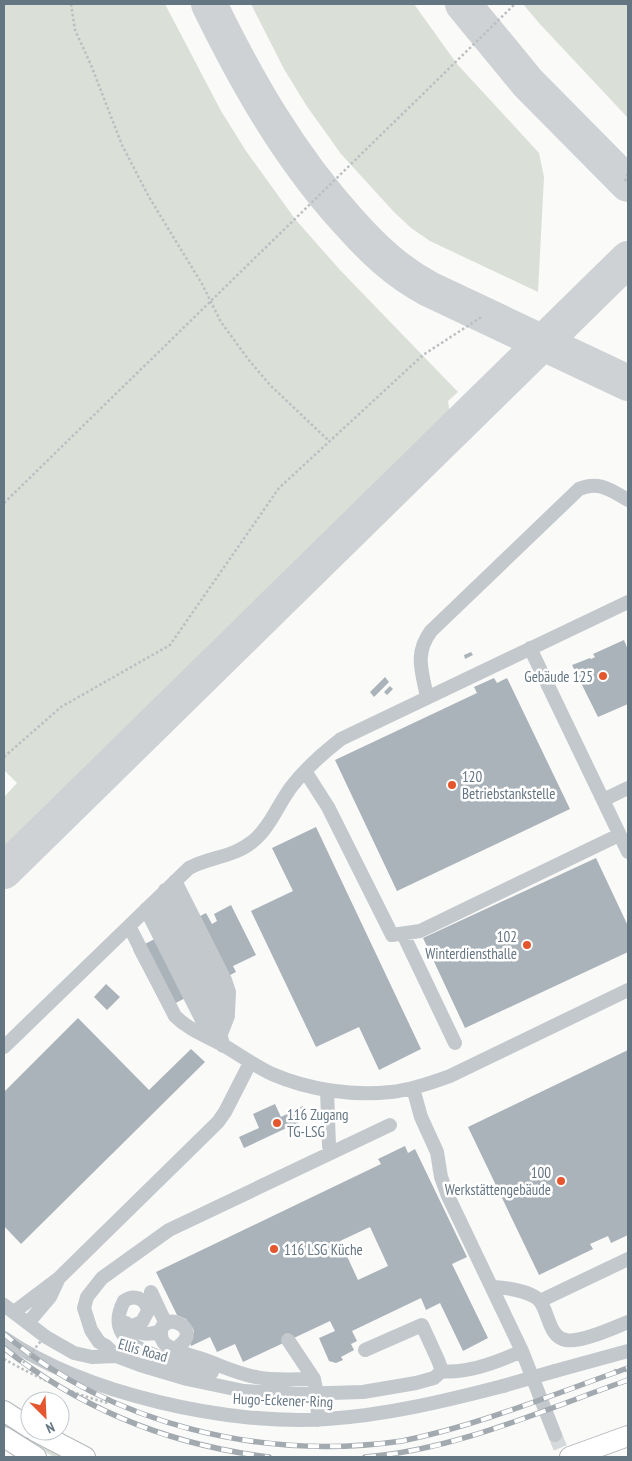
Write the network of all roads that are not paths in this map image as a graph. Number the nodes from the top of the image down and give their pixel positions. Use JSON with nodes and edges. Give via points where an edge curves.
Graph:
{"nodes":[{"id":1,"x":628,"y":500,"type":"edge"},
{"id":2,"x":628,"y":602,"type":"edge"},
{"id":3,"x":530,"y":648,"type":"junction"},
{"id":4,"x":427,"y":697,"type":"junction"},
{"id":5,"x":304,"y":771,"type":"junction"},
{"id":6,"x":628,"y":788,"type":"edge"},
{"id":7,"x":603,"y":800,"type":"junction"},
{"id":8,"x":619,"y":835,"type":"junction"},
{"id":9,"x":628,"y":852,"type":"edge"},
{"id":10,"x":160,"y":895,"type":"junction"},
{"id":11,"x":129,"y":926,"type":"junction"},
{"id":12,"x":403,"y":934,"type":"junction"},
{"id":13,"x":628,"y":990,"type":"edge"},
{"id":14,"x":222,"y":1040,"type":"junction"},
{"id":15,"x":455,"y":1043,"type":"dead end"},
{"id":16,"x":4,"y":1048,"type":"edge"},
{"id":17,"x":250,"y":1063,"type":"junction"},
{"id":18,"x":413,"y":1088,"type":"junction"},
{"id":19,"x":327,"y":1090,"type":"junction"},
{"id":20,"x":390,"y":1125,"type":"dead end"},
{"id":21,"x":332,"y":1153,"type":"junction"},
{"id":22,"x":628,"y":1259,"type":"edge"},
{"id":23,"x":59,"y":1278,"type":"junction"},
{"id":24,"x":492,"y":1287,"type":"junction"},
{"id":25,"x":151,"y":1292,"type":"dead end"},
{"id":26,"x":540,"y":1301,"type":"junction"},
{"id":27,"x":120,"y":1308,"type":"junction"},
{"id":28,"x":9,"y":1309,"type":"edge"},
{"id":29,"x":628,"y":1322,"type":"edge"},
{"id":30,"x":28,"y":1323,"type":"junction"},
{"id":31,"x":135,"y":1325,"type":"dead end"},
{"id":32,"x":163,"y":1328,"type":"junction"},
{"id":33,"x":4,"y":1338,"type":"edge"},
{"id":34,"x":288,"y":1340,"type":"dead end"},
{"id":35,"x":180,"y":1345,"type":"dead end"},
{"id":36,"x":365,"y":1350,"type":"dead end"},
{"id":37,"x":522,"y":1351,"type":"junction"},
{"id":38,"x":628,"y":1351,"type":"edge"},
{"id":39,"x":116,"y":1356,"type":"junction"},
{"id":40,"x":442,"y":1371,"type":"junction"},
{"id":41,"x":314,"y":1379,"type":"junction"},
{"id":42,"x":228,"y":1387,"type":"junction"},
{"id":43,"x":317,"y":1394,"type":"junction"},
{"id":44,"x":4,"y":1411,"type":"edge"},
{"id":45,"x":318,"y":1420,"type":"junction"},
{"id":46,"x":20,"y":1421,"type":"edge"},
{"id":47,"x":555,"y":1435,"type":"tunnel mouth"},
{"id":48,"x":628,"y":1436,"type":"edge"},
{"id":49,"x":4,"y":1437,"type":"edge"},
{"id":50,"x":54,"y":1441,"type":"edge"},
{"id":51,"x":36,"y":1457,"type":"edge"},
{"id":52,"x":85,"y":1457,"type":"edge"},
{"id":53,"x":570,"y":1457,"type":"edge"}],
"edges":[{"from":1,"to":4,"type":"street","via":[[600,485],[579,489],[431,631],[420,654]]},
{"from":2,"to":3,"type":"street"},
{"from":3,"to":4,"type":"street"},
{"from":3,"to":7,"type":"street"},
{"from":4,"to":5,"type":"street","via":[[341,739]]},
{"from":5,"to":10,"type":"street","via":[[251,844],[189,868]]},
{"from":5,"to":12,"type":"street","via":[[328,807],[392,935]]},
{"from":6,"to":7,"type":"street"},
{"from":7,"to":8,"type":"street"},
{"from":8,"to":9,"type":"street"},
{"from":8,"to":12,"type":"street","via":[[420,930]]},
{"from":10,"to":11,"type":"street"},
{"from":10,"to":14,"type":"street","via":[[206,1028]]},
{"from":10,"to":14,"type":"street","via":[[225,980],[229,992],[228,1016]]},
{"from":11,"to":14,"type":"street","via":[[175,1016],[183,1024]]},
{"from":11,"to":16,"type":"street"},
{"from":12,"to":15,"type":"street"},
{"from":13,"to":18,"type":"street","via":[[450,1076]]},
{"from":14,"to":17,"type":"street"},
{"from":17,"to":19,"type":"street","via":[[282,1077]]},
{"from":17,"to":23,"type":"street","via":[[218,1122]]},
{"from":18,"to":19,"type":"street","via":[[355,1093]]},
{"from":18,"to":24,"type":"street","via":[[421,1117],[437,1152],[444,1186]]},
{"from":19,"to":21,"type":"street"},
{"from":20,"to":21,"type":"street"},
{"from":21,"to":39,"type":"street","via":[[169,1230],[102,1278],[87,1296],[84,1308],[99,1342]]},
{"from":22,"to":26,"type":"street"},
{"from":23,"to":28,"type":"street"},
{"from":23,"to":30,"type":"street","via":[[50,1297]]},
{"from":24,"to":26,"type":"street","via":[[532,1295]]},
{"from":24,"to":37,"type":"street"},
{"from":25,"to":32,"type":"street"},
{"from":26,"to":29,"type":"street","via":[[554,1332],[566,1340],[577,1340]]},
{"from":27,"to":31,"type":"street","via":[[128,1298],[144,1302],[147,1316]]},
{"from":27,"to":32,"type":"street","via":[[126,1322],[138,1333],[146,1334]]},
{"from":27,"to":42,"type":"street","via":[[119,1328],[128,1342],[174,1362],[216,1373]]},
{"from":28,"to":30,"type":"street","name":"Ellis Road"},
{"from":30,"to":39,"type":"street","name":"Ellis Road","via":[[46,1338],[74,1353],[92,1357]]},
{"from":32,"to":35,"type":"street","via":[[175,1321],[181,1323],[186,1330],[186,1338]]},
{"from":32,"to":41,"type":"street","via":[[162,1341],[166,1345],[234,1371],[268,1379]]},
{"from":33,"to":45,"type":"street","name":"Hugo-Eckener-Ring","via":[[44,1362],[113,1389],[156,1401],[234,1415]]},
{"from":34,"to":41,"type":"street"},
{"from":36,"to":40,"type":"street","via":[[422,1325]]},
{"from":37,"to":40,"type":"street","via":[[462,1370]]},
{"from":37,"to":47,"type":"street"},
{"from":38,"to":45,"type":"street","name":"Hugo-Eckener-Ring","bridge":true,"via":[[502,1386],[397,1410]]},
{"from":39,"to":42,"type":"street","name":"Ellis Road","via":[[187,1379]]},
{"from":40,"to":43,"type":"street","name":"Ellis Road","via":[[434,1378],[416,1383],[363,1392]]},
{"from":41,"to":43,"type":"street"},
{"from":42,"to":43,"type":"street","name":"Ellis Road","via":[[261,1393]]},
{"from":43,"to":45,"type":"street"},
{"from":44,"to":46,"type":"highway"},
{"from":48,"to":53,"type":"highway"},
{"from":49,"to":51,"type":"highway"},
{"from":50,"to":52,"type":"highway"}]}
